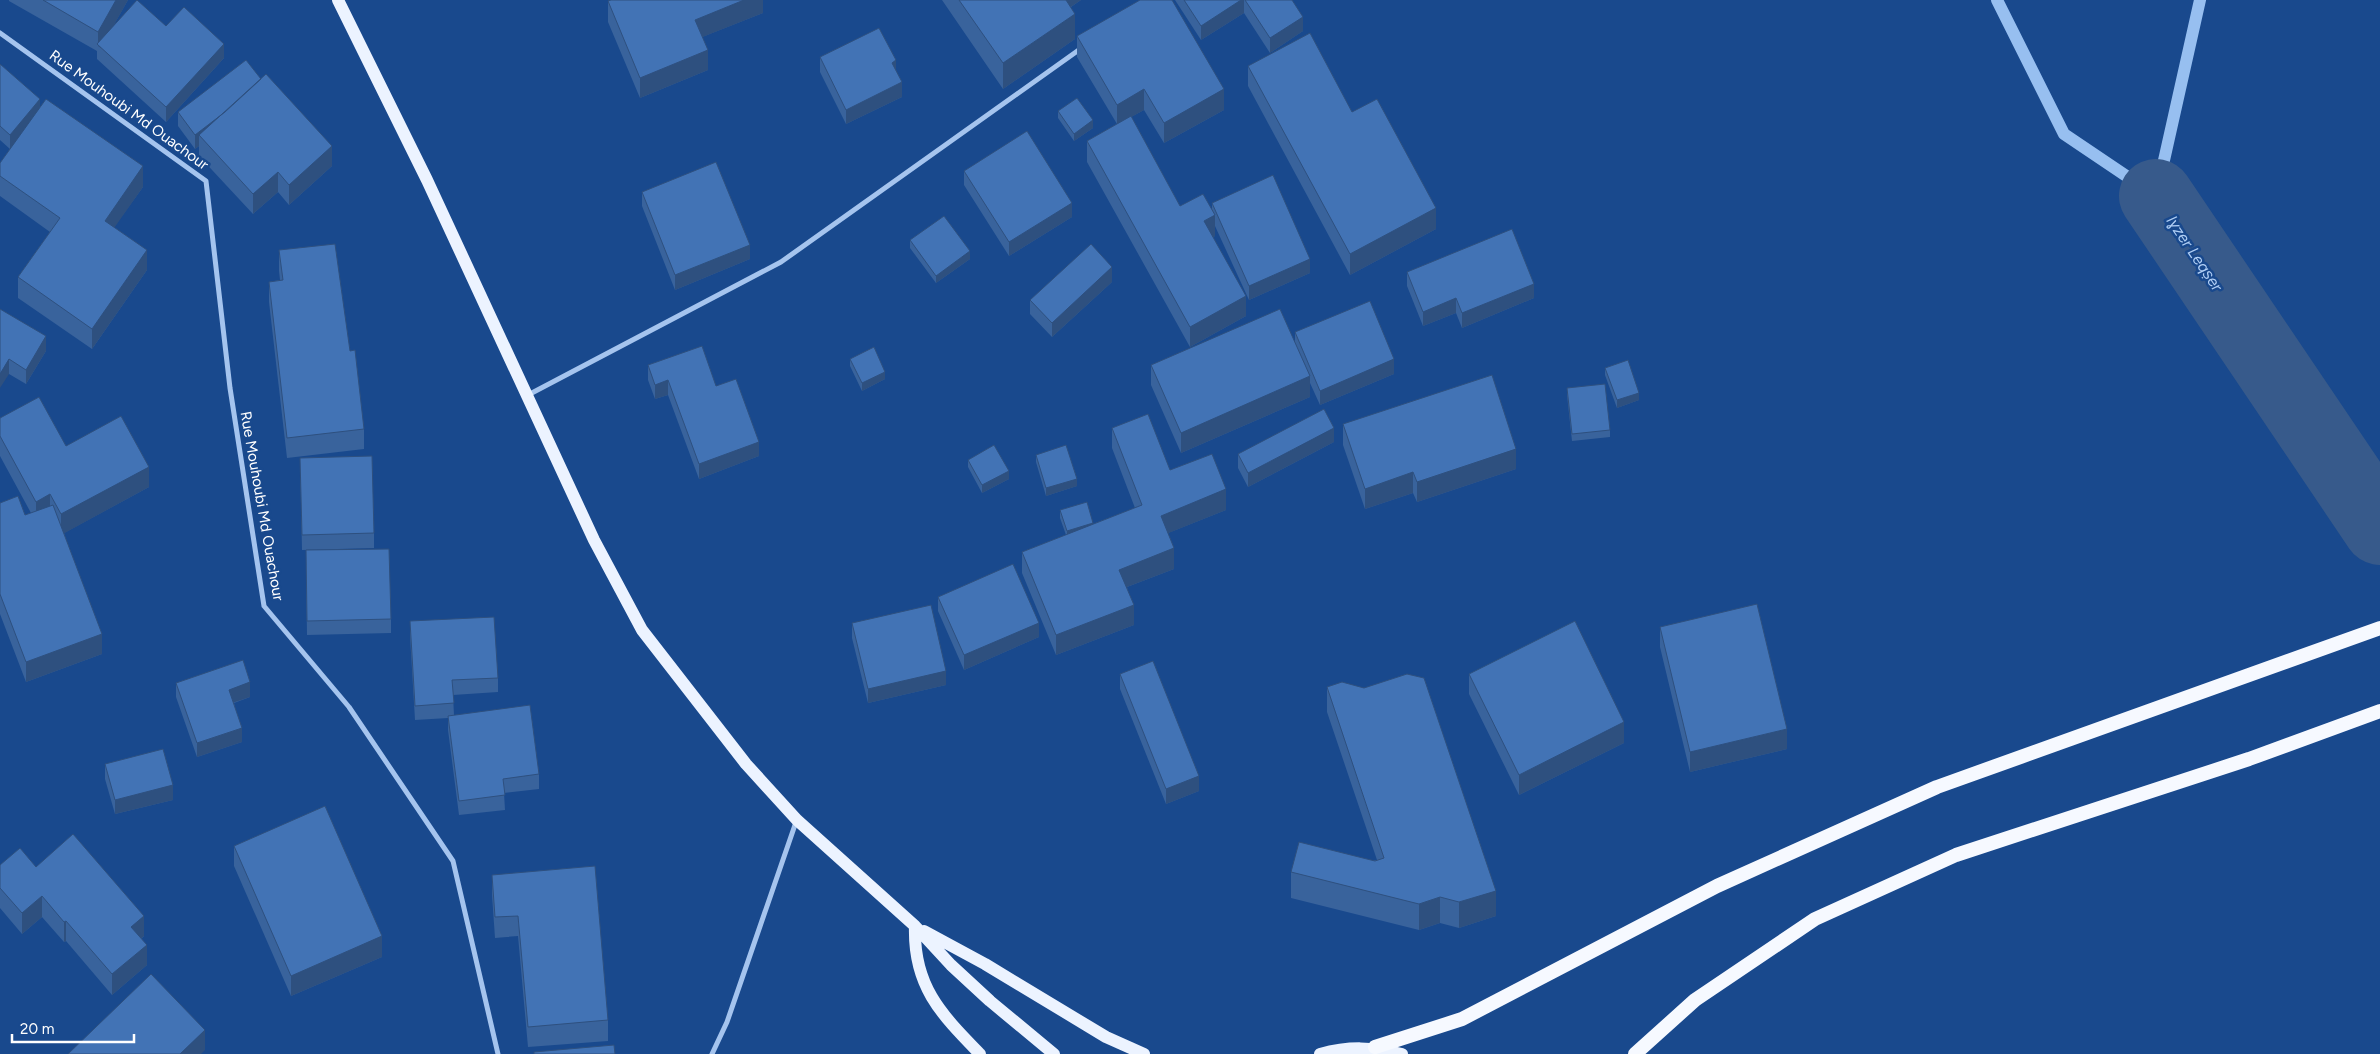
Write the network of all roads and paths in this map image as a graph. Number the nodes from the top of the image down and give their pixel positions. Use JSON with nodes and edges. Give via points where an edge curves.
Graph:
{"nodes":[{"id":1,"x":338,"y":0,"type":"edge"},
{"id":2,"x":0,"y":33,"type":"edge"},
{"id":3,"x":1091,"y":41,"type":"edge"},
{"id":4,"x":527,"y":395,"type":"junction"},
{"id":5,"x":2380,"y":628,"type":"edge"},
{"id":6,"x":2380,"y":712,"type":"edge"},
{"id":7,"x":797,"y":820,"type":"junction"},
{"id":8,"x":915,"y":926,"type":"junction"},
{"id":9,"x":1375,"y":1047,"type":"junction"},
{"id":10,"x":498,"y":1054,"type":"edge"},
{"id":11,"x":712,"y":1054,"type":"edge"},
{"id":12,"x":980,"y":1054,"type":"edge"},
{"id":13,"x":1054,"y":1054,"type":"edge"},
{"id":14,"x":1144,"y":1054,"type":"edge"},
{"id":15,"x":1320,"y":1054,"type":"edge"},
{"id":16,"x":1402,"y":1054,"type":"edge"},
{"id":17,"x":1635,"y":1054,"type":"edge"}],
"edges":[{"from":1,"to":4,"type":"main road"},
{"from":2,"to":10,"type":"street","name":"Rue Mouhoubi Md Ouachour","via":[[206,181],[230,388],[264,606],[349,708],[453,860]]},
{"from":3,"to":4,"type":"street","via":[[781,262]]},
{"from":4,"to":7,"type":"main road","via":[[594,540],[642,630],[746,764]]},
{"from":5,"to":9,"type":"highway","via":[[1937,787],[1717,886],[1462,1019]]},
{"from":6,"to":17,"type":"highway","via":[[2249,759],[1956,855],[1815,919],[1695,1000]]},
{"from":7,"to":8,"type":"main road"},
{"from":7,"to":11,"type":"street","via":[[727,1022]]},
{"from":8,"to":12,"type":"main road","via":[[914,946],[925,986],[948,1021]]},
{"from":8,"to":13,"type":"main road","via":[[990,1001]]},
{"from":8,"to":14,"type":"main road","via":[[1106,1037]]},
{"from":9,"to":15,"type":"main road","via":[[1338,1049]]},
{"from":9,"to":16,"type":"main road"}]}
